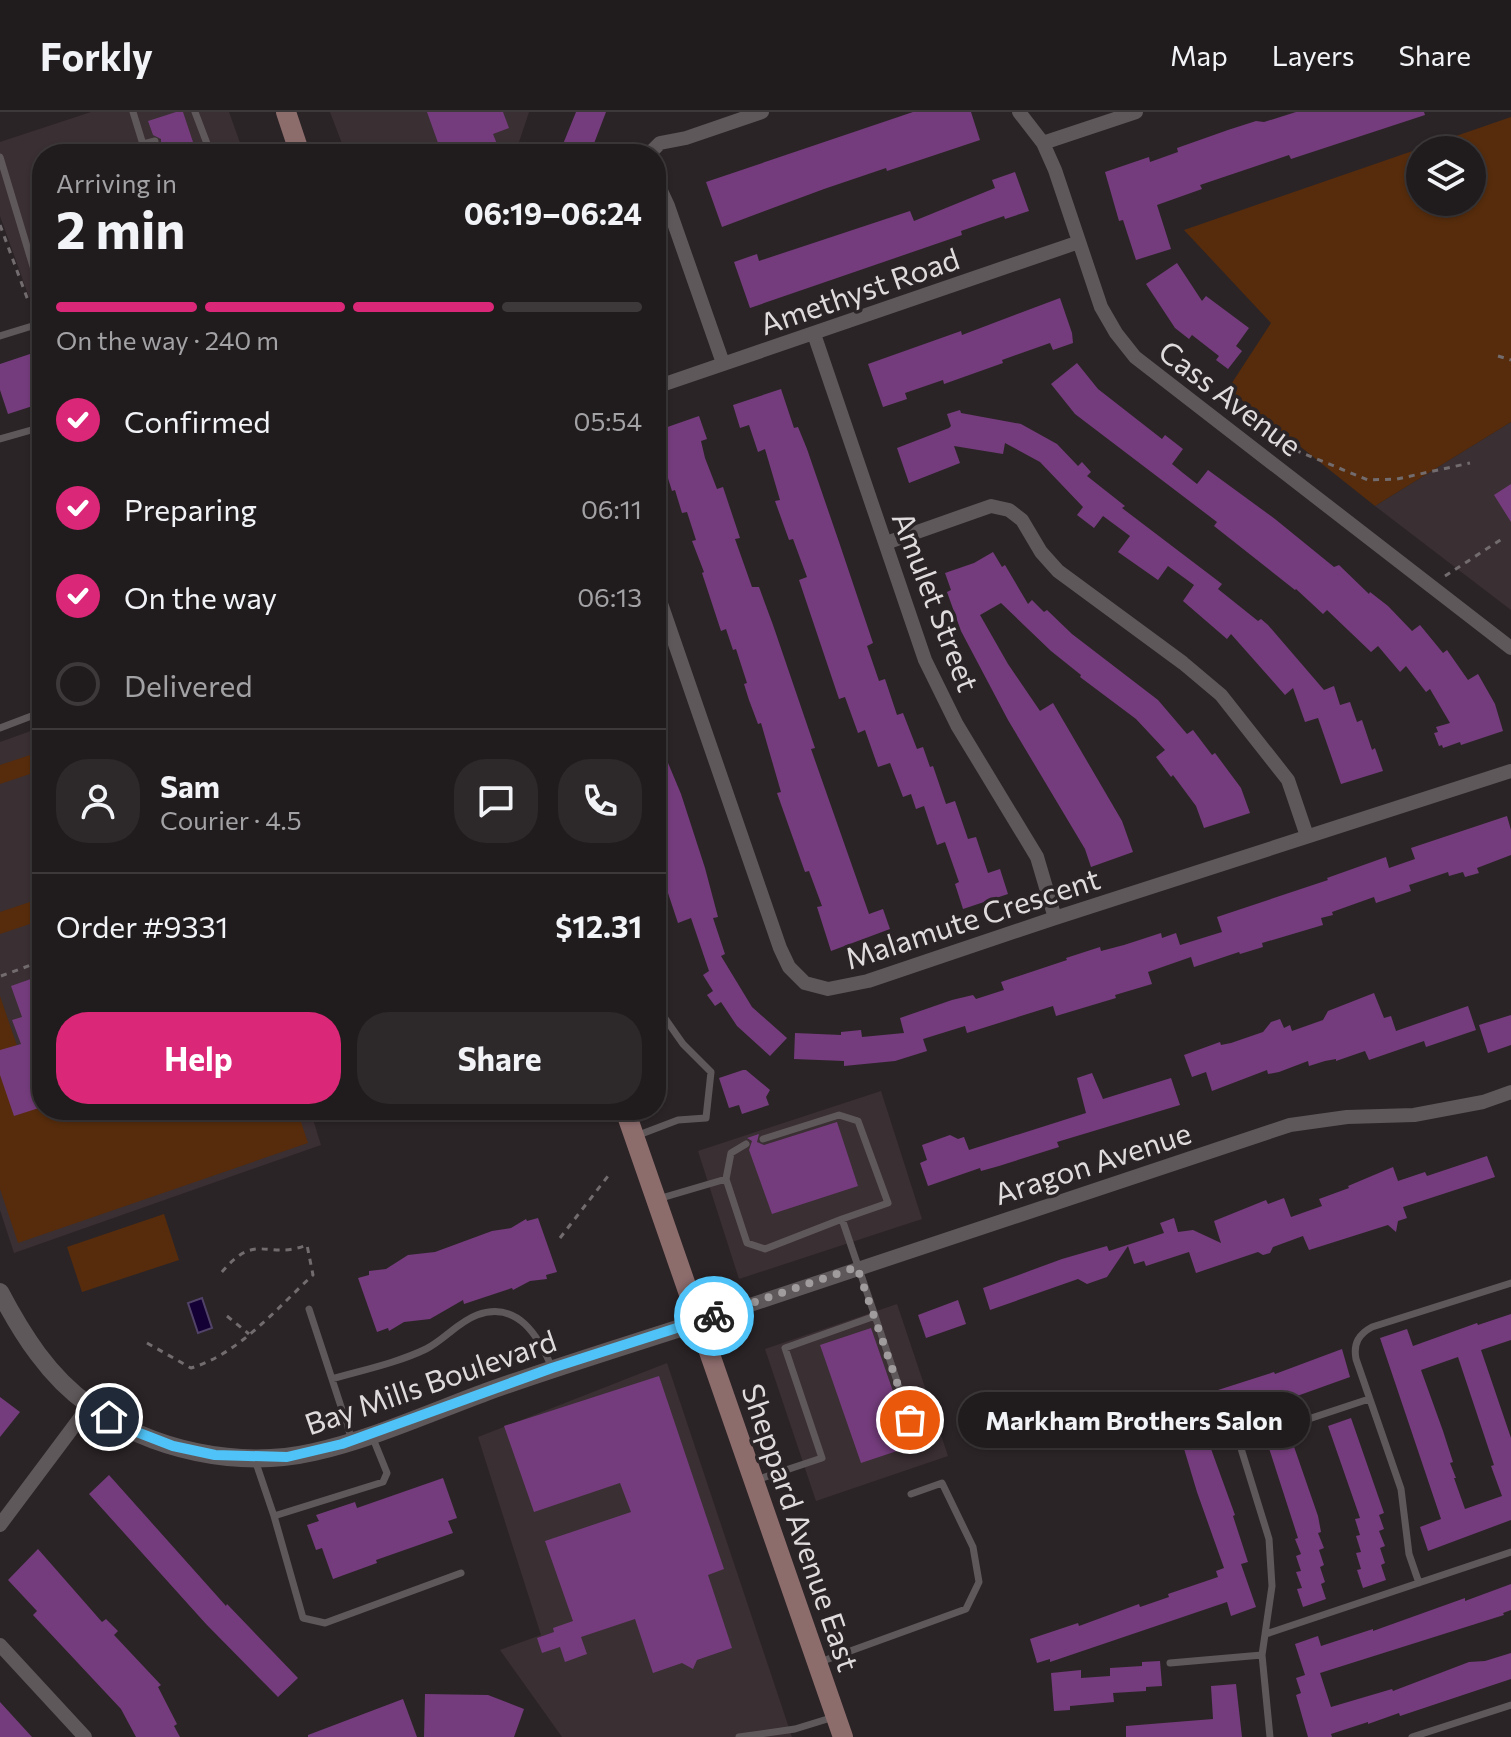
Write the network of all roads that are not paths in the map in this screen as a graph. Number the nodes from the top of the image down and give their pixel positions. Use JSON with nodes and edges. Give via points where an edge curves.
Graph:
{"nodes":[{"id":1,"x":133,"y":112,"type":"edge"},
{"id":2,"x":195,"y":112,"type":"edge"},
{"id":3,"x":286,"y":112,"type":"edge"},
{"id":4,"x":762,"y":112,"type":"edge"},
{"id":5,"x":1019,"y":112,"type":"edge"},
{"id":6,"x":1136,"y":112,"type":"edge"},
{"id":7,"x":201,"y":128,"type":"junction"},
{"id":8,"x":190,"y":131,"type":"dead end"},
{"id":9,"x":155,"y":141,"type":"dead end"},
{"id":10,"x":1043,"y":143,"type":"junction"},
{"id":11,"x":143,"y":144,"type":"joint"},
{"id":12,"x":207,"y":144,"type":"edge"},
{"id":13,"x":297,"y":144,"type":"edge"},
{"id":14,"x":659,"y":144,"type":"edge"},
{"id":15,"x":0,"y":157,"type":"edge"},
{"id":16,"x":666,"y":202,"type":"edge"},
{"id":17,"x":1079,"y":242,"type":"junction"},
{"id":18,"x":32,"y":263,"type":"edge"},
{"id":19,"x":32,"y":326,"type":"edge"},
{"id":20,"x":814,"y":334,"type":"junction"},
{"id":21,"x":0,"y":336,"type":"edge"},
{"id":22,"x":723,"y":363,"type":"junction"},
{"id":23,"x":666,"y":383,"type":"edge"},
{"id":24,"x":32,"y":430,"type":"edge"},
{"id":25,"x":0,"y":439,"type":"edge"},
{"id":26,"x":886,"y":543,"type":"junction"},
{"id":27,"x":666,"y":618,"type":"edge"},
{"id":28,"x":1511,"y":648,"type":"edge"},
{"id":29,"x":32,"y":716,"type":"edge"},
{"id":30,"x":0,"y":728,"type":"edge"},
{"id":31,"x":1511,"y":771,"type":"edge"},
{"id":32,"x":1307,"y":836,"type":"junction"},
{"id":33,"x":1055,"y":918,"type":"junction"},
{"id":34,"x":666,"y":1020,"type":"edge"},
{"id":35,"x":1511,"y":1092,"type":"edge"},
{"id":36,"x":628,"y":1120,"type":"edge"},
{"id":37,"x":634,"y":1136,"type":"junction"},
{"id":38,"x":763,"y":1139,"type":"dead end"},
{"id":39,"x":746,"y":1144,"type":"dead end"},
{"id":40,"x":726,"y":1179,"type":"junction"},
{"id":41,"x":656,"y":1199,"type":"junction"},
{"id":42,"x":842,"y":1219,"type":"junction"},
{"id":43,"x":857,"y":1267,"type":"junction"},
{"id":44,"x":1511,"y":1283,"type":"edge"},
{"id":45,"x":0,"y":1292,"type":"edge"},
{"id":46,"x":309,"y":1309,"type":"dead end"},
{"id":47,"x":875,"y":1316,"type":"junction"},
{"id":48,"x":699,"y":1322,"type":"junction"},
{"id":49,"x":552,"y":1368,"type":"junction"},
{"id":50,"x":332,"y":1379,"type":"junction"},
{"id":51,"x":1369,"y":1399,"type":"junction"},
{"id":52,"x":89,"y":1406,"type":"junction"},
{"id":53,"x":362,"y":1437,"type":"junction"},
{"id":54,"x":919,"y":1446,"type":"dead end"},
{"id":55,"x":254,"y":1458,"type":"junction"},
{"id":56,"x":754,"y":1480,"type":"junction"},
{"id":57,"x":911,"y":1494,"type":"dead end"},
{"id":58,"x":274,"y":1516,"type":"junction"},
{"id":59,"x":2,"y":1519,"type":"edge"},
{"id":60,"x":1511,"y":1552,"type":"edge"},
{"id":61,"x":461,"y":1573,"type":"dead end"},
{"id":62,"x":1419,"y":1583,"type":"junction"},
{"id":63,"x":1266,"y":1634,"type":"junction"},
{"id":64,"x":0,"y":1645,"type":"edge"},
{"id":65,"x":1262,"y":1655,"type":"junction"},
{"id":66,"x":818,"y":1663,"type":"junction"},
{"id":67,"x":1170,"y":1663,"type":"dead end"},
{"id":68,"x":1511,"y":1705,"type":"edge"},
{"id":69,"x":836,"y":1716,"type":"junction"},
{"id":70,"x":750,"y":1735,"type":"edge"},
{"id":71,"x":85,"y":1737,"type":"edge"},
{"id":72,"x":739,"y":1737,"type":"edge"},
{"id":73,"x":843,"y":1737,"type":"edge"},
{"id":74,"x":1270,"y":1737,"type":"edge"},
{"id":75,"x":1412,"y":1737,"type":"edge"}],
"edges":[{"from":1,"to":11,"type":"lane"},
{"from":2,"to":7,"type":"lane"},
{"from":3,"to":13,"type":"main road"},
{"from":4,"to":14,"type":"street"},
{"from":5,"to":10,"type":"street","name":"Cass Avenue"},
{"from":6,"to":10,"type":"street"},
{"from":7,"to":8,"type":"lane"},
{"from":7,"to":12,"type":"lane"},
{"from":9,"to":11,"type":"lane"},
{"from":10,"to":17,"type":"street","name":"Cass Avenue"},
{"from":15,"to":18,"type":"lane"},
{"from":16,"to":22,"type":"street"},
{"from":17,"to":20,"type":"street","name":"Amethyst Road"},
{"from":17,"to":28,"type":"street","name":"Cass Avenue","via":[[1101,307],[1135,357]]},
{"from":19,"to":21,"type":"lane"},
{"from":20,"to":22,"type":"street","name":"Amethyst Road"},
{"from":20,"to":26,"type":"street","name":"Amulet Street"},
{"from":22,"to":23,"type":"street","name":"Amethyst Road"},
{"from":24,"to":25,"type":"lane"},
{"from":26,"to":32,"type":"street","via":[[991,506],[1009,510],[1058,571],[1221,695],[1288,780]]},
{"from":26,"to":33,"type":"street","name":"Amulet Street","via":[[925,660],[957,725],[1037,857]]},
{"from":27,"to":33,"type":"street","name":"Malamute Crescent","via":[[780,948],[805,983],[828,989],[868,981]]},
{"from":29,"to":30,"type":"lane"},
{"from":31,"to":32,"type":"street","name":"Malamute Crescent"},
{"from":32,"to":33,"type":"street","name":"Malamute Crescent"},
{"from":34,"to":37,"type":"lane","via":[[711,1072],[706,1118],[678,1120]]},
{"from":35,"to":43,"type":"street","name":"Aragon Avenue","via":[[1414,1115],[1290,1125]]},
{"from":36,"to":37,"type":"main road","name":"Sheppard Avenue East"},
{"from":37,"to":41,"type":"main road","name":"Sheppard Avenue East"},
{"from":38,"to":42,"type":"lane","via":[[839,1115],[858,1121],[888,1203]]},
{"from":39,"to":40,"type":"lane","via":[[731,1153]]},
{"from":40,"to":41,"type":"lane"},
{"from":40,"to":42,"type":"lane","via":[[747,1243],[765,1249]]},
{"from":41,"to":48,"type":"main road","name":"Sheppard Avenue East"},
{"from":42,"to":43,"type":"lane"},
{"from":43,"to":47,"type":"lane"},
{"from":43,"to":48,"type":"street","name":"Aragon Avenue"},
{"from":44,"to":51,"type":"lane","via":[[1361,1333],[1355,1354]]},
{"from":45,"to":52,"type":"street","name":"Bay Mills Boulevard","via":[[41,1358]]},
{"from":46,"to":50,"type":"lane"},
{"from":47,"to":54,"type":"lane"},
{"from":47,"to":56,"type":"lane","via":[[785,1348],[822,1458]]},
{"from":48,"to":49,"type":"street","name":"Bay Mills Boulevard"},
{"from":48,"to":56,"type":"main road","name":"Sheppard Avenue East"},
{"from":49,"to":50,"type":"lane","via":[[525,1322],[491,1312],[476,1315],[421,1351]]},
{"from":49,"to":53,"type":"street","name":"Bay Mills Boulevard"},
{"from":50,"to":53,"type":"lane"},
{"from":51,"to":62,"type":"lane","via":[[1401,1489],[1409,1554]]},
{"from":51,"to":63,"type":"lane","via":[[1239,1442],[1269,1539],[1272,1586]]},
{"from":52,"to":55,"type":"street","name":"Bay Mills Boulevard","via":[[173,1446]]},
{"from":52,"to":59,"type":"street"},
{"from":53,"to":55,"type":"street","name":"Bay Mills Boulevard","via":[[315,1452]]},
{"from":53,"to":58,"type":"lane","via":[[387,1473],[383,1482]]},
{"from":55,"to":58,"type":"lane"},
{"from":56,"to":66,"type":"main road","name":"Sheppard Avenue East"},
{"from":57,"to":66,"type":"lane","via":[[942,1483],[973,1547],[979,1582],[966,1609]]},
{"from":58,"to":61,"type":"lane","via":[[303,1618],[325,1623]]},
{"from":60,"to":62,"type":"lane"},
{"from":62,"to":63,"type":"lane"},
{"from":63,"to":65,"type":"lane"},
{"from":64,"to":71,"type":"street"},
{"from":65,"to":67,"type":"lane"},
{"from":65,"to":74,"type":"lane"},
{"from":66,"to":69,"type":"main road","name":"Sheppard Avenue East"},
{"from":68,"to":75,"type":"lane"},
{"from":69,"to":70,"type":"lane"},
{"from":69,"to":73,"type":"main road","name":"Sheppard Avenue East"},
{"from":70,"to":72,"type":"lane"}]}
